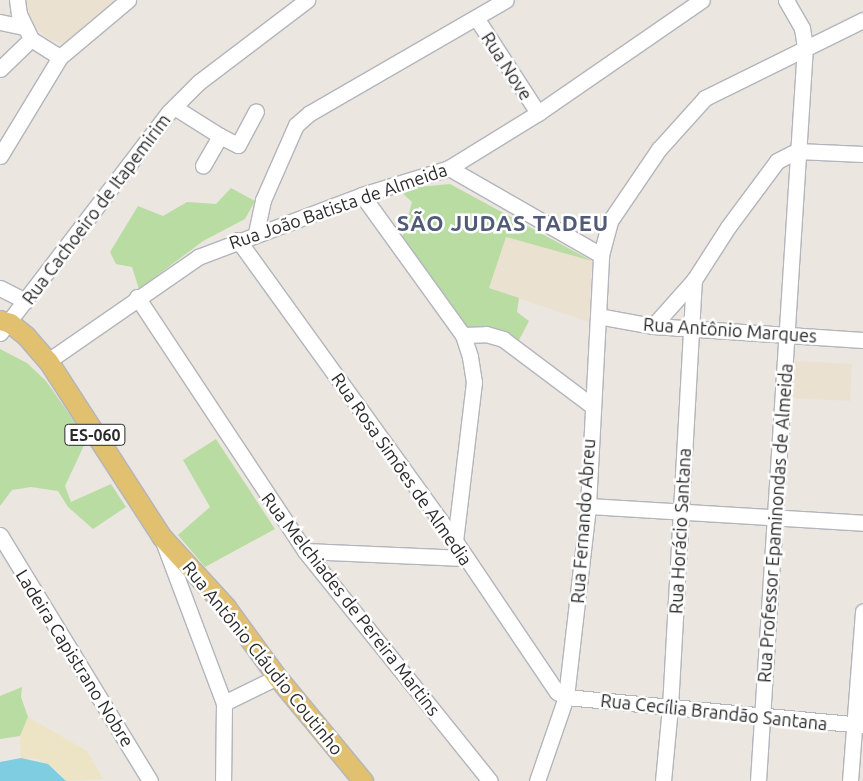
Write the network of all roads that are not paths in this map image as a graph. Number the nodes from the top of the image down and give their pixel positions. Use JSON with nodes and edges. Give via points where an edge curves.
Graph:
{"nodes":[{"id":1,"x":17,"y":0,"type":"edge"},
{"id":2,"x":128,"y":0,"type":"edge"},
{"id":3,"x":307,"y":0,"type":"edge"},
{"id":4,"x":506,"y":0,"type":"edge"},
{"id":5,"x":702,"y":0,"type":"edge"},
{"id":6,"x":786,"y":0,"type":"edge"},
{"id":7,"x":477,"y":19,"type":"junction"},
{"id":8,"x":863,"y":20,"type":"edge"},
{"id":9,"x":0,"y":22,"type":"edge"},
{"id":10,"x":27,"y":33,"type":"junction"},
{"id":11,"x":805,"y":47,"type":"junction"},
{"id":12,"x":60,"y":56,"type":"junction"},
{"id":13,"x":0,"y":69,"type":"edge"},
{"id":14,"x":174,"y":107,"type":"junction"},
{"id":15,"x":256,"y":111,"type":"dead end"},
{"id":16,"x":538,"y":113,"type":"junction"},
{"id":17,"x":220,"y":136,"type":"junction"},
{"id":18,"x":797,"y":151,"type":"junction"},
{"id":19,"x":863,"y":154,"type":"edge"},
{"id":20,"x":0,"y":156,"type":"edge"},
{"id":21,"x":203,"y":165,"type":"dead end"},
{"id":22,"x":449,"y":168,"type":"junction"},
{"id":23,"x":362,"y":196,"type":"junction"},
{"id":24,"x":256,"y":233,"type":"junction"},
{"id":25,"x":238,"y":240,"type":"junction"},
{"id":26,"x":601,"y":255,"type":"junction"},
{"id":27,"x":694,"y":280,"type":"junction"},
{"id":28,"x":0,"y":288,"type":"edge"},
{"id":29,"x":137,"y":297,"type":"junction"},
{"id":30,"x":26,"y":301,"type":"junction"},
{"id":31,"x":598,"y":316,"type":"junction"},
{"id":32,"x":3,"y":325,"type":"edge"},
{"id":33,"x":653,"y":326,"type":"junction"},
{"id":34,"x":691,"y":327,"type":"junction"},
{"id":35,"x":787,"y":333,"type":"junction"},
{"id":36,"x":463,"y":335,"type":"junction"},
{"id":37,"x":863,"y":340,"type":"edge"},
{"id":38,"x":48,"y":361,"type":"junction"},
{"id":39,"x":591,"y":405,"type":"junction"},
{"id":40,"x":588,"y":506,"type":"junction"},
{"id":41,"x":682,"y":513,"type":"junction"},
{"id":42,"x":774,"y":517,"type":"junction"},
{"id":43,"x":863,"y":523,"type":"edge"},
{"id":44,"x":0,"y":535,"type":"edge"},
{"id":45,"x":161,"y":536,"type":"junction"},
{"id":46,"x":455,"y":541,"type":"junction"},
{"id":47,"x":305,"y":551,"type":"junction"},
{"id":48,"x":464,"y":558,"type":"junction"},
{"id":49,"x":863,"y":611,"type":"edge"},
{"id":50,"x":277,"y":677,"type":"junction"},
{"id":51,"x":566,"y":697,"type":"junction"},
{"id":52,"x":224,"y":703,"type":"junction"},
{"id":53,"x":670,"y":707,"type":"junction"},
{"id":54,"x":763,"y":718,"type":"junction"},
{"id":55,"x":859,"y":725,"type":"edge"},
{"id":56,"x":150,"y":781,"type":"edge"},
{"id":57,"x":223,"y":781,"type":"edge"},
{"id":58,"x":363,"y":781,"type":"edge"},
{"id":59,"x":490,"y":781,"type":"edge"},
{"id":60,"x":538,"y":781,"type":"edge"},
{"id":61,"x":663,"y":781,"type":"edge"},
{"id":62,"x":758,"y":781,"type":"edge"},
{"id":63,"x":850,"y":781,"type":"edge"}],
"edges":[{"from":1,"to":10,"type":"street"},
{"from":2,"to":12,"type":"street"},
{"from":3,"to":14,"type":"street","name":"Rua Cachoeiro de Itapemirim","via":[[199,82]]},
{"from":4,"to":7,"type":"street"},
{"from":5,"to":16,"type":"street","name":"Rua João Batista de Almeida"},
{"from":6,"to":11,"type":"street","name":"Rua Professor Epaminondas de Almeida","via":[[802,28]]},
{"from":7,"to":16,"type":"street","name":"Rua Nove"},
{"from":7,"to":24,"type":"street","via":[[310,113],[296,125],[263,200]]},
{"from":8,"to":11,"type":"street","name":"Rua Fernando Abreu"},
{"from":9,"to":10,"type":"street"},
{"from":10,"to":12,"type":"street"},
{"from":10,"to":13,"type":"street"},
{"from":11,"to":18,"type":"street","name":"Rua Professor Epaminondas de Almeida"},
{"from":11,"to":26,"type":"street","name":"Rua Fernando Abreu","via":[[705,98],[659,148],[610,221]]},
{"from":12,"to":20,"type":"street"},
{"from":14,"to":17,"type":"street","name":"Rua Cachoeiro de Itapemirim"},
{"from":14,"to":30,"type":"street","name":"Rua Cachoeiro de Itapemirim"},
{"from":15,"to":17,"type":"street","name":"Rua Cachoeiro de Itapemirim","via":[[238,145]]},
{"from":16,"to":22,"type":"street","name":"Rua João Batista de Almeida"},
{"from":17,"to":21,"type":"street"},
{"from":18,"to":19,"type":"street"},
{"from":18,"to":27,"type":"street","via":[[777,161],[763,178]]},
{"from":18,"to":35,"type":"street","name":"Rua Professor Epaminondas de Almeida"},
{"from":22,"to":23,"type":"street","name":"Rua João Batista de Almeida"},
{"from":22,"to":26,"type":"street"},
{"from":23,"to":24,"type":"street","name":"Rua João Batista de Almeida"},
{"from":23,"to":36,"type":"street"},
{"from":24,"to":25,"type":"street","name":"Rua João Batista de Almeida"},
{"from":25,"to":29,"type":"street","name":"Rua João Batista de Almeida","via":[[198,257]]},
{"from":25,"to":46,"type":"street","name":"Rua Rosa Simões de Almedia"},
{"from":26,"to":31,"type":"street","name":"Rua Fernando Abreu"},
{"from":27,"to":33,"type":"street"},
{"from":27,"to":34,"type":"street","name":"Rua Horácio Santana"},
{"from":28,"to":30,"type":"street"},
{"from":29,"to":38,"type":"street","name":"Rua João Batista de Almeida"},
{"from":29,"to":47,"type":"street","name":"Rua Melchiades de Pereira Martins"},
{"from":30,"to":32,"type":"street","name":"Rua Cachoeiro de Itapemirim"},
{"from":31,"to":33,"type":"street","name":"Rua Antônio Marques"},
{"from":31,"to":39,"type":"street","name":"Rua Fernando Abreu"},
{"from":32,"to":38,"type":"main road","number":"ES-060"},
{"from":33,"to":34,"type":"street","name":"Rua Antônio Marques"},
{"from":34,"to":35,"type":"street","name":"Rua Antônio Marques"},
{"from":34,"to":41,"type":"street","name":"Rua Horácio Santana"},
{"from":35,"to":37,"type":"street","name":"Rua Antônio Marques"},
{"from":35,"to":42,"type":"street","name":"Rua Professor Epaminondas de Almeida"},
{"from":36,"to":39,"type":"street","via":[[486,334],[503,339]]},
{"from":36,"to":46,"type":"street","via":[[474,382]]},
{"from":38,"to":45,"type":"main road","number":"ES-060"},
{"from":39,"to":40,"type":"street","name":"Rua Fernando Abreu"},
{"from":40,"to":41,"type":"street"},
{"from":40,"to":51,"type":"street","name":"Rua Fernando Abreu"},
{"from":41,"to":42,"type":"street"},
{"from":41,"to":53,"type":"street","name":"Rua Horácio Santana"},
{"from":42,"to":43,"type":"street"},
{"from":42,"to":54,"type":"street","name":"Rua Professor Epaminondas de Almeida"},
{"from":44,"to":56,"type":"street","name":"Ladeira Capistrano Nobre"},
{"from":45,"to":50,"type":"main road","name":"Rua Antônio Cláudio Coutinho","number":"ES-060","via":[[226,607]]},
{"from":45,"to":52,"type":"street"},
{"from":46,"to":48,"type":"street","name":"Rua Rosa Simões de Almedia"},
{"from":47,"to":48,"type":"street"},
{"from":47,"to":59,"type":"street","name":"Rua Melchiades de Pereira Martins"},
{"from":48,"to":51,"type":"street","name":"Rua Rosa Simões de Almedia","via":[[550,683]]},
{"from":49,"to":55,"type":"street"},
{"from":50,"to":52,"type":"street"},
{"from":50,"to":58,"type":"main road","name":"Rua Antônio Cláudio Coutinho","number":"ES-060"},
{"from":51,"to":53,"type":"street","name":"Rua Cecília Brandão Santana"},
{"from":51,"to":60,"type":"street","name":"Rua Fernando Abreu"},
{"from":52,"to":57,"type":"street"},
{"from":53,"to":54,"type":"street","name":"Rua Cecília Brandão Santana"},
{"from":53,"to":61,"type":"street","name":"Rua Horácio Santana"},
{"from":54,"to":55,"type":"street","name":"Rua Cecília Brandão Santana"},
{"from":54,"to":62,"type":"street","name":"Rua Professor Epaminondas de Almeida"},
{"from":55,"to":63,"type":"street"}]}
